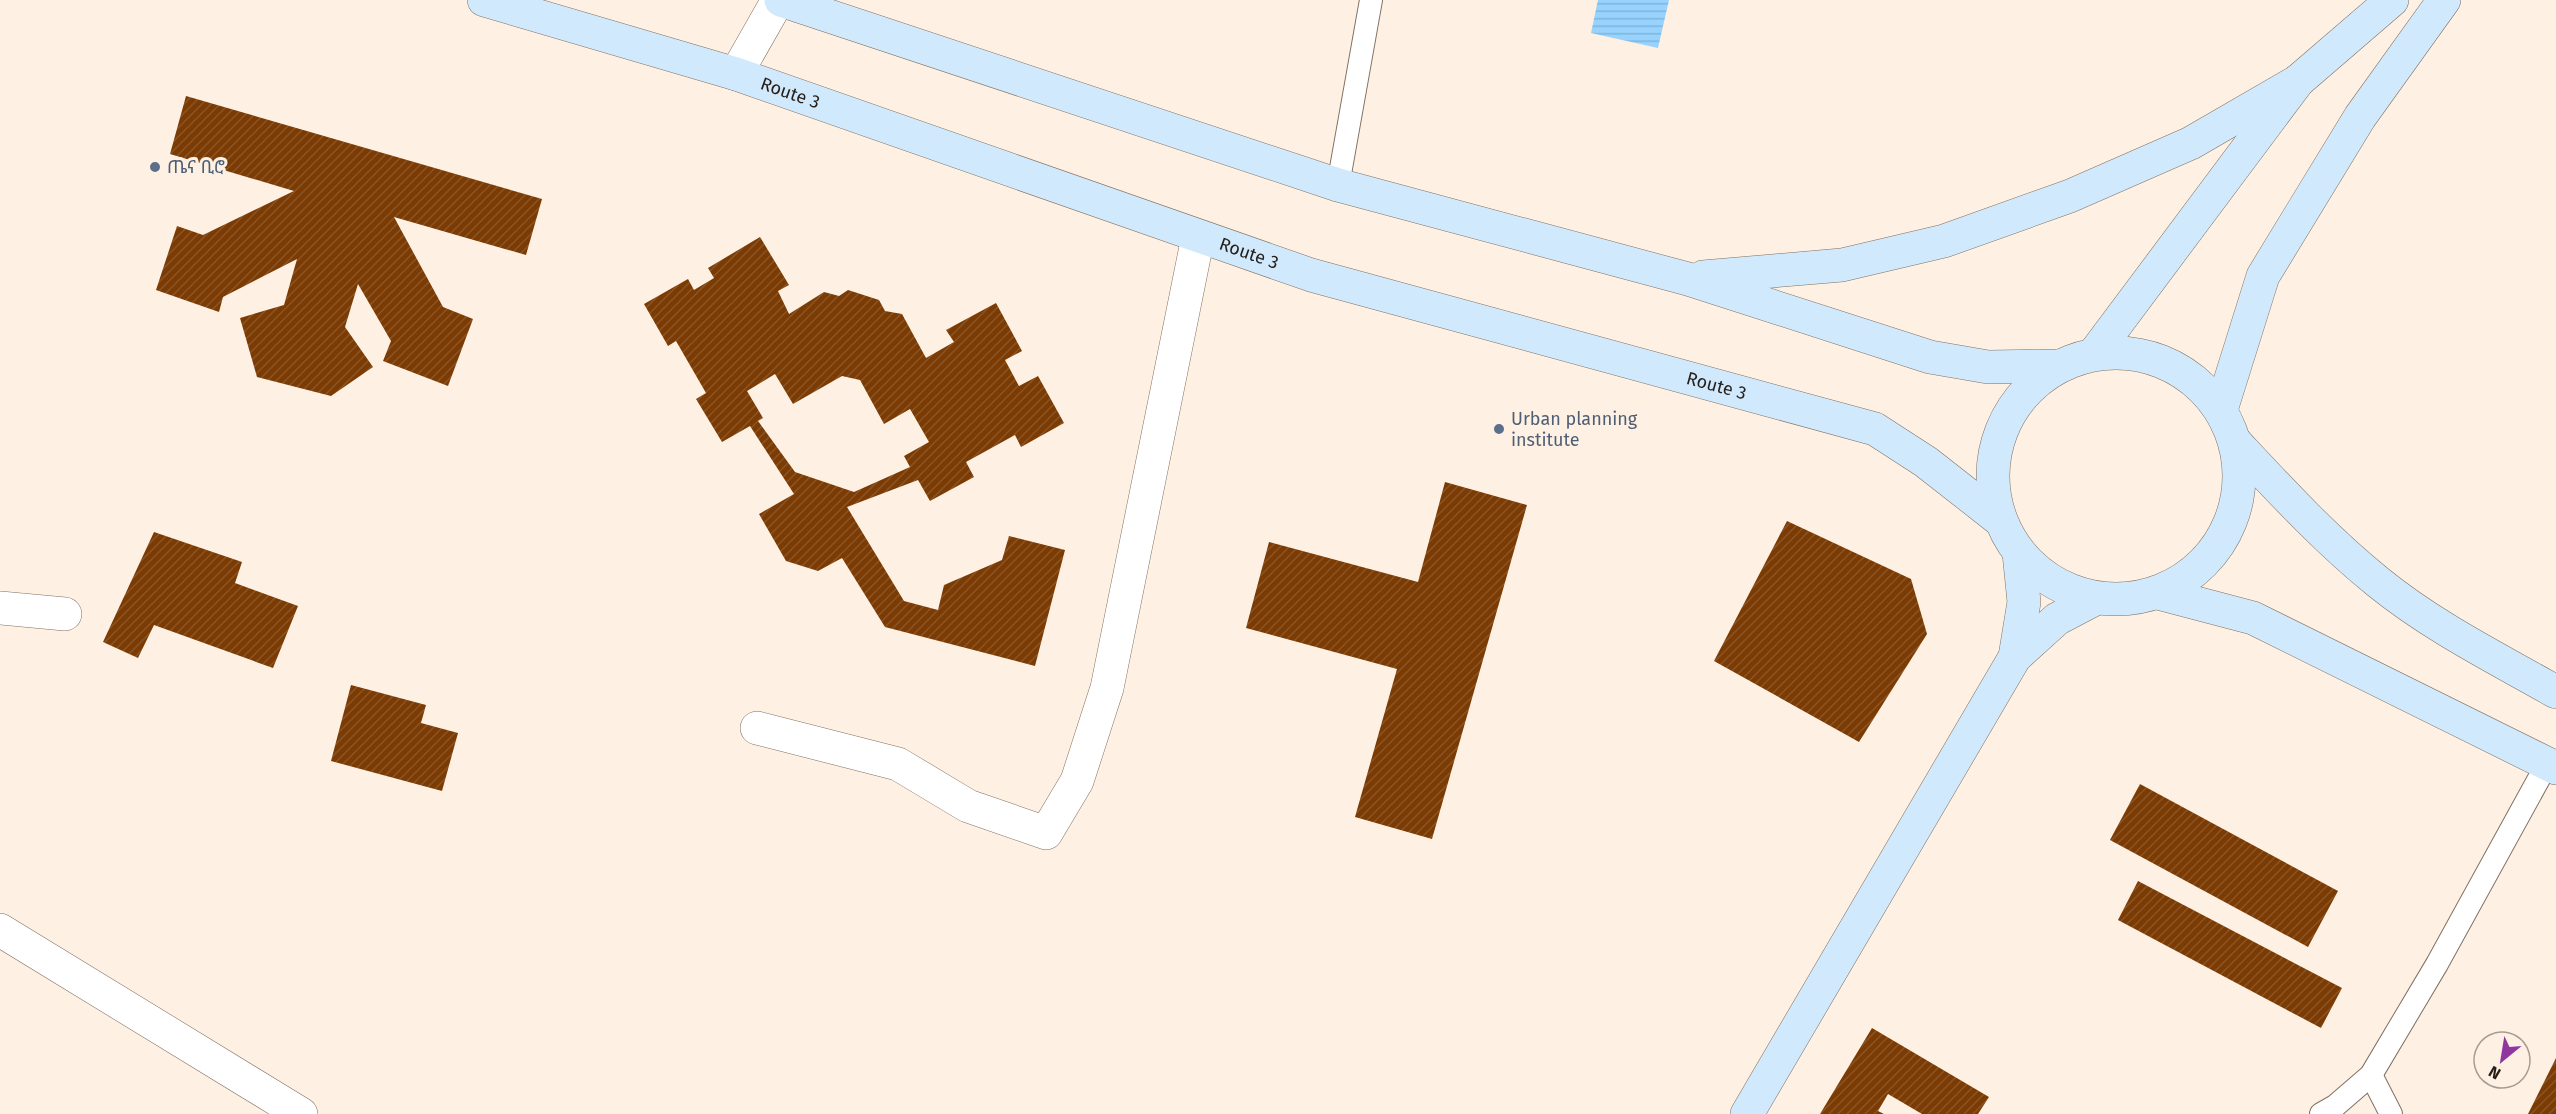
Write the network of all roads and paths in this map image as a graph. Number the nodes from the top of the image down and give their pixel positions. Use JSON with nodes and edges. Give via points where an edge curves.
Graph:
{"nodes":[{"id":1,"x":483,"y":0,"type":"edge"},
{"id":2,"x":780,"y":0,"type":"edge"},
{"id":3,"x":1371,"y":0,"type":"edge"},
{"id":4,"x":2392,"y":0,"type":"edge"},
{"id":5,"x":2444,"y":0,"type":"edge"},
{"id":6,"x":736,"y":74,"type":"junction"},
{"id":7,"x":2298,"y":81,"type":"junction"},
{"id":8,"x":1338,"y":185,"type":"junction"},
{"id":9,"x":1198,"y":237,"type":"junction"},
{"id":10,"x":1688,"y":279,"type":"junction"},
{"id":11,"x":2094,"y":354,"type":"junction"},
{"id":12,"x":2059,"y":366,"type":"junction"},
{"id":13,"x":2221,"y":410,"type":"junction"},
{"id":14,"x":2235,"y":442,"type":"junction"},
{"id":15,"x":2000,"y":520,"type":"junction"},
{"id":16,"x":2019,"y":553,"type":"junction"},
{"id":17,"x":2158,"y":593,"type":"junction"},
{"id":18,"x":2097,"y":598,"type":"junction"},
{"id":19,"x":0,"y":608,"type":"edge"},
{"id":20,"x":65,"y":614,"type":"dead end"},
{"id":21,"x":2016,"y":657,"type":"junction"},
{"id":22,"x":2556,"y":692,"type":"edge"},
{"id":23,"x":757,"y":728,"type":"dead end"},
{"id":24,"x":2552,"y":766,"type":"edge"},
{"id":25,"x":0,"y":930,"type":"edge"},
{"id":26,"x":2371,"y":1075,"type":"junction"},
{"id":27,"x":301,"y":1114,"type":"edge"},
{"id":28,"x":1747,"y":1114,"type":"edge"},
{"id":29,"x":2321,"y":1114,"type":"edge"},
{"id":30,"x":2391,"y":1114,"type":"edge"}],
"edges":[{"from":1,"to":6,"type":"main road","name":"Route 3"},
{"from":2,"to":6,"type":"street"},
{"from":2,"to":8,"type":"main road"},
{"from":3,"to":8,"type":"lane"},
{"from":4,"to":7,"type":"main road"},
{"from":5,"to":13,"type":"main road","via":[[2360,117],[2263,276]]},
{"from":6,"to":9,"type":"main road","name":"Route 3"},
{"from":7,"to":10,"type":"main road","via":[[2191,143],[2070,196],[1944,241],[1842,264]]},
{"from":7,"to":11,"type":"main road"},
{"from":8,"to":10,"type":"main road"},
{"from":9,"to":15,"type":"main road","name":"Route 3","via":[[1311,275],[1875,429],[1926,462]]},
{"from":9,"to":23,"type":"street","via":[[1107,688],[1077,781],[1046,833],[968,806],[898,764]]},
{"from":10,"to":12,"type":"main road","via":[[1930,357],[1988,368]]},
{"from":11,"to":12,"type":"main road"},
{"from":11,"to":13,"type":"main road","via":[[2130,354],[2165,363],[2196,382]]},
{"from":12,"to":15,"type":"main road","via":[[2030,387],[2001,432],[1995,449],[1992,485]]},
{"from":13,"to":14,"type":"main road"},
{"from":14,"to":17,"type":"main road","via":[[2240,479],[2234,516],[2217,548],[2191,575]]},
{"from":14,"to":22,"type":"main road","via":[[2316,529],[2379,584],[2441,627]]},
{"from":15,"to":16,"type":"main road"},
{"from":16,"to":18,"type":"main road","via":[[2067,590]]},
{"from":16,"to":21,"type":"main road","via":[[2024,602]]},
{"from":17,"to":18,"type":"main road","via":[[2128,599]]},
{"from":17,"to":24,"type":"main road","via":[[2253,618]]},
{"from":18,"to":21,"type":"main road","via":[[2057,619]]},
{"from":19,"to":20,"type":"street"},
{"from":21,"to":28,"type":"main road"},
{"from":24,"to":26,"type":"lane"},
{"from":25,"to":27,"type":"street"},
{"from":26,"to":29,"type":"lane"},
{"from":26,"to":30,"type":"lane"}]}
